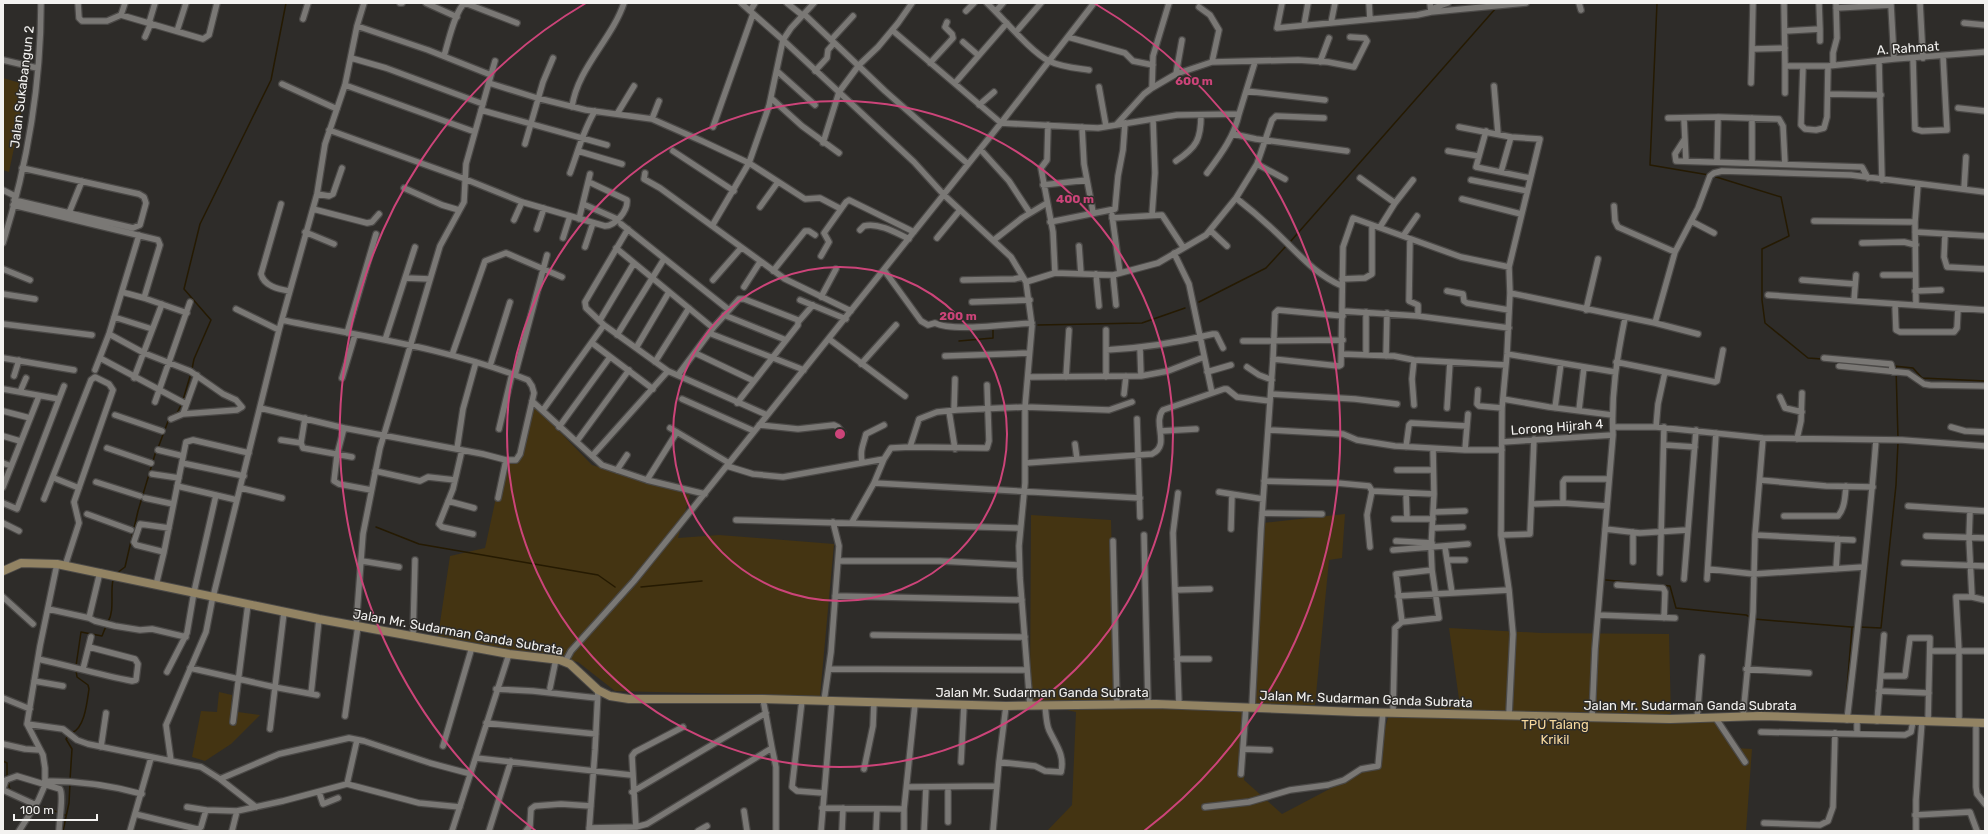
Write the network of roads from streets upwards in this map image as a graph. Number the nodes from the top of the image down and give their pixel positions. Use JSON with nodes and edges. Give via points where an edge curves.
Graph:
{"nodes":[{"id":1,"x":41,"y":3,"type":"edge"},
{"id":2,"x":78,"y":3,"type":"edge"},
{"id":3,"x":125,"y":3,"type":"edge"},
{"id":4,"x":155,"y":3,"type":"edge"},
{"id":5,"x":186,"y":3,"type":"edge"},
{"id":6,"x":217,"y":3,"type":"edge"},
{"id":7,"x":308,"y":3,"type":"edge"},
{"id":8,"x":364,"y":3,"type":"edge"},
{"id":9,"x":426,"y":3,"type":"edge"},
{"id":10,"x":624,"y":3,"type":"edge"},
{"id":11,"x":741,"y":3,"type":"edge"},
{"id":12,"x":755,"y":3,"type":"edge"},
{"id":13,"x":787,"y":3,"type":"edge"},
{"id":14,"x":814,"y":3,"type":"edge"},
{"id":15,"x":974,"y":3,"type":"edge"},
{"id":16,"x":987,"y":3,"type":"edge"},
{"id":17,"x":1003,"y":3,"type":"edge"},
{"id":18,"x":1041,"y":3,"type":"edge"},
{"id":19,"x":1094,"y":3,"type":"edge"},
{"id":20,"x":1169,"y":3,"type":"edge"},
{"id":21,"x":1282,"y":3,"type":"edge"},
{"id":22,"x":1308,"y":3,"type":"edge"},
{"id":23,"x":1335,"y":3,"type":"edge"},
{"id":24,"x":1369,"y":3,"type":"edge"},
{"id":25,"x":1448,"y":3,"type":"edge"},
{"id":26,"x":1526,"y":3,"type":"edge"},
{"id":27,"x":1579,"y":3,"type":"edge"},
{"id":28,"x":1753,"y":3,"type":"edge"},
{"id":29,"x":1784,"y":3,"type":"edge"},
{"id":30,"x":1819,"y":3,"type":"edge"},
{"id":31,"x":1920,"y":3,"type":"edge"},
{"id":32,"x":909,"y":4,"type":"edge"},
{"id":33,"x":1890,"y":4,"type":"edge"},
{"id":34,"x":1496,"y":5,"type":"edge"},
{"id":35,"x":1865,"y":5,"type":"edge"},
{"id":36,"x":1836,"y":6,"type":"edge"},
{"id":37,"x":1199,"y":7,"type":"dead end"},
{"id":38,"x":1430,"y":8,"type":"edge"},
{"id":39,"x":1581,"y":10,"type":"dead end"},
{"id":40,"x":966,"y":11,"type":"dead end"},
{"id":41,"x":751,"y":12,"type":"junction"},
{"id":42,"x":996,"y":12,"type":"junction"},
{"id":43,"x":121,"y":15,"type":"junction"},
{"id":44,"x":803,"y":15,"type":"junction"},
{"id":45,"x":457,"y":16,"type":"junction"},
{"id":46,"x":853,"y":16,"type":"dead end"},
{"id":47,"x":303,"y":19,"type":"dead end"},
{"id":48,"x":1370,"y":19,"type":"junction"},
{"id":49,"x":947,"y":22,"type":"dead end"},
{"id":50,"x":150,"y":23,"type":"junction"},
{"id":51,"x":517,"y":23,"type":"dead end"},
{"id":52,"x":1007,"y":23,"type":"junction"},
{"id":53,"x":1331,"y":23,"type":"junction"},
{"id":54,"x":1964,"y":23,"type":"dead end"},
{"id":55,"x":1304,"y":25,"type":"junction"},
{"id":56,"x":1985,"y":25,"type":"edge"},
{"id":57,"x":357,"y":26,"type":"junction"},
{"id":58,"x":1820,"y":28,"type":"junction"},
{"id":59,"x":892,"y":30,"type":"junction"},
{"id":60,"x":177,"y":31,"type":"junction"},
{"id":61,"x":1785,"y":31,"type":"junction"},
{"id":62,"x":1016,"y":32,"type":"junction"},
{"id":63,"x":145,"y":37,"type":"dead end"},
{"id":64,"x":1068,"y":37,"type":"junction"},
{"id":65,"x":1350,"y":37,"type":"dead end"},
{"id":66,"x":1329,"y":38,"type":"dead end"},
{"id":67,"x":783,"y":40,"type":"junction"},
{"id":68,"x":1182,"y":40,"type":"dead end"},
{"id":69,"x":832,"y":41,"type":"junction"},
{"id":70,"x":1820,"y":41,"type":"dead end"},
{"id":71,"x":963,"y":42,"type":"dead end"},
{"id":72,"x":1785,"y":48,"type":"junction"},
{"id":73,"x":1752,"y":49,"type":"junction"},
{"id":74,"x":1985,"y":52,"type":"edge"},
{"id":75,"x":978,"y":55,"type":"junction"},
{"id":76,"x":444,"y":56,"type":"junction"},
{"id":77,"x":1943,"y":56,"type":"junction"},
{"id":78,"x":351,"y":58,"type":"junction"},
{"id":79,"x":554,"y":58,"type":"dead end"},
{"id":80,"x":1913,"y":58,"type":"junction"},
{"id":81,"x":1924,"y":58,"type":"junction"},
{"id":82,"x":1894,"y":59,"type":"junction"},
{"id":83,"x":3,"y":60,"type":"edge"},
{"id":84,"x":494,"y":61,"type":"dead end"},
{"id":85,"x":1049,"y":61,"type":"junction"},
{"id":86,"x":1879,"y":61,"type":"junction"},
{"id":87,"x":1212,"y":62,"type":"junction"},
{"id":88,"x":1255,"y":62,"type":"junction"},
{"id":89,"x":1320,"y":62,"type":"junction"},
{"id":90,"x":930,"y":63,"type":"junction"},
{"id":91,"x":859,"y":65,"type":"junction"},
{"id":92,"x":1153,"y":65,"type":"junction"},
{"id":93,"x":1785,"y":66,"type":"junction"},
{"id":94,"x":1830,"y":66,"type":"junction"},
{"id":95,"x":1803,"y":67,"type":"junction"},
{"id":96,"x":37,"y":68,"type":"junction"},
{"id":97,"x":778,"y":70,"type":"junction"},
{"id":98,"x":1089,"y":70,"type":"dead end"},
{"id":99,"x":815,"y":71,"type":"junction"},
{"id":100,"x":1176,"y":74,"type":"junction"},
{"id":101,"x":491,"y":75,"type":"junction"},
{"id":102,"x":489,"y":83,"type":"junction"},
{"id":103,"x":955,"y":83,"type":"junction"},
{"id":104,"x":1751,"y":83,"type":"dead end"},
{"id":105,"x":282,"y":84,"type":"dead end"},
{"id":106,"x":345,"y":85,"type":"junction"},
{"id":107,"x":634,"y":86,"type":"dead end"},
{"id":108,"x":1494,"y":86,"type":"dead end"},
{"id":109,"x":1099,"y":87,"type":"dead end"},
{"id":110,"x":1152,"y":88,"type":"junction"},
{"id":111,"x":1246,"y":91,"type":"junction"},
{"id":112,"x":839,"y":92,"type":"junction"},
{"id":113,"x":994,"y":92,"type":"dead end"},
{"id":114,"x":1785,"y":93,"type":"dead end"},
{"id":115,"x":1828,"y":94,"type":"junction"},
{"id":116,"x":1880,"y":95,"type":"junction"},
{"id":117,"x":538,"y":98,"type":"junction"},
{"id":118,"x":771,"y":98,"type":"junction"},
{"id":119,"x":1325,"y":100,"type":"dead end"},
{"id":120,"x":659,"y":102,"type":"dead end"},
{"id":121,"x":979,"y":104,"type":"junction"},
{"id":122,"x":814,"y":105,"type":"dead end"},
{"id":123,"x":482,"y":107,"type":"junction"},
{"id":124,"x":572,"y":107,"type":"junction"},
{"id":125,"x":1958,"y":108,"type":"dead end"},
{"id":126,"x":337,"y":109,"type":"junction"},
{"id":127,"x":595,"y":111,"type":"junction"},
{"id":128,"x":1985,"y":111,"type":"edge"},
{"id":129,"x":617,"y":114,"type":"junction"},
{"id":130,"x":1239,"y":114,"type":"junction"},
{"id":131,"x":1201,"y":115,"type":"junction"},
{"id":132,"x":1718,"y":117,"type":"junction"},
{"id":133,"x":1324,"y":118,"type":"dead end"},
{"id":134,"x":1668,"y":118,"type":"dead end"},
{"id":135,"x":1752,"y":118,"type":"junction"},
{"id":136,"x":652,"y":119,"type":"junction"},
{"id":137,"x":1153,"y":119,"type":"junction"},
{"id":138,"x":1684,"y":119,"type":"junction"},
{"id":139,"x":1001,"y":123,"type":"junction"},
{"id":140,"x":1125,"y":123,"type":"junction"},
{"id":141,"x":531,"y":124,"type":"junction"},
{"id":142,"x":1116,"y":125,"type":"junction"},
{"id":143,"x":1048,"y":126,"type":"junction"},
{"id":144,"x":1106,"y":126,"type":"junction"},
{"id":145,"x":713,"y":127,"type":"dead end"},
{"id":146,"x":1082,"y":127,"type":"junction"},
{"id":147,"x":1459,"y":127,"type":"dead end"},
{"id":148,"x":329,"y":130,"type":"junction"},
{"id":149,"x":475,"y":132,"type":"junction"},
{"id":150,"x":1486,"y":132,"type":"junction"},
{"id":151,"x":1233,"y":134,"type":"junction"},
{"id":152,"x":1498,"y":134,"type":"junction"},
{"id":153,"x":1511,"y":137,"type":"junction"},
{"id":154,"x":583,"y":138,"type":"junction"},
{"id":155,"x":1265,"y":140,"type":"junction"},
{"id":156,"x":1684,"y":140,"type":"junction"},
{"id":157,"x":823,"y":142,"type":"junction"},
{"id":158,"x":525,"y":144,"type":"dead end"},
{"id":159,"x":607,"y":145,"type":"dead end"},
{"id":160,"x":980,"y":149,"type":"junction"},
{"id":161,"x":578,"y":151,"type":"junction"},
{"id":162,"x":673,"y":151,"type":"dead end"},
{"id":163,"x":1347,"y":151,"type":"dead end"},
{"id":164,"x":1448,"y":151,"type":"dead end"},
{"id":165,"x":838,"y":153,"type":"dead end"},
{"id":166,"x":1478,"y":156,"type":"junction"},
{"id":167,"x":1966,"y":156,"type":"dead end"},
{"id":168,"x":1176,"y":161,"type":"dead end"},
{"id":169,"x":1686,"y":161,"type":"junction"},
{"id":170,"x":1717,"y":162,"type":"junction"},
{"id":171,"x":1752,"y":163,"type":"junction"},
{"id":172,"x":622,"y":164,"type":"dead end"},
{"id":173,"x":749,"y":164,"type":"junction"},
{"id":174,"x":968,"y":164,"type":"junction"},
{"id":175,"x":1257,"y":164,"type":"junction"},
{"id":176,"x":1785,"y":164,"type":"junction"},
{"id":177,"x":22,"y":168,"type":"junction"},
{"id":178,"x":342,"y":168,"type":"dead end"},
{"id":179,"x":1501,"y":172,"type":"junction"},
{"id":180,"x":570,"y":173,"type":"dead end"},
{"id":181,"x":1207,"y":173,"type":"dead end"},
{"id":182,"x":590,"y":174,"type":"dead end"},
{"id":183,"x":645,"y":174,"type":"dead end"},
{"id":184,"x":465,"y":178,"type":"junction"},
{"id":185,"x":1360,"y":178,"type":"dead end"},
{"id":186,"x":1530,"y":178,"type":"junction"},
{"id":187,"x":1868,"y":178,"type":"junction"},
{"id":188,"x":1285,"y":179,"type":"dead end"},
{"id":189,"x":1087,"y":180,"type":"junction"},
{"id":190,"x":1413,"y":180,"type":"dead end"},
{"id":191,"x":1470,"y":180,"type":"dead end"},
{"id":192,"x":1882,"y":180,"type":"junction"},
{"id":193,"x":82,"y":181,"type":"junction"},
{"id":194,"x":588,"y":182,"type":"junction"},
{"id":195,"x":778,"y":182,"type":"junction"},
{"id":196,"x":1918,"y":184,"type":"junction"},
{"id":197,"x":1043,"y":185,"type":"junction"},
{"id":198,"x":404,"y":188,"type":"dead end"},
{"id":199,"x":1964,"y":189,"type":"junction"},
{"id":200,"x":3,"y":190,"type":"edge"},
{"id":201,"x":734,"y":191,"type":"junction"},
{"id":202,"x":1527,"y":191,"type":"junction"},
{"id":203,"x":1985,"y":192,"type":"edge"},
{"id":204,"x":317,"y":194,"type":"junction"},
{"id":205,"x":944,"y":195,"type":"junction"},
{"id":206,"x":1236,"y":198,"type":"junction"},
{"id":207,"x":1462,"y":199,"type":"dead end"},
{"id":208,"x":14,"y":200,"type":"junction"},
{"id":209,"x":522,"y":202,"type":"junction"},
{"id":210,"x":1047,"y":203,"type":"junction"},
{"id":211,"x":1395,"y":203,"type":"junction"},
{"id":212,"x":281,"y":204,"type":"dead end"},
{"id":213,"x":583,"y":204,"type":"junction"},
{"id":214,"x":1614,"y":206,"type":"dead end"},
{"id":215,"x":760,"y":207,"type":"dead end"},
{"id":216,"x":544,"y":208,"type":"junction"},
{"id":217,"x":313,"y":209,"type":"junction"},
{"id":218,"x":841,"y":209,"type":"junction"},
{"id":219,"x":459,"y":210,"type":"junction"},
{"id":220,"x":960,"y":210,"type":"junction"},
{"id":221,"x":1111,"y":211,"type":"junction"},
{"id":222,"x":1093,"y":212,"type":"junction"},
{"id":223,"x":69,"y":213,"type":"junction"},
{"id":224,"x":1030,"y":213,"type":"junction"},
{"id":225,"x":379,"y":214,"type":"dead end"},
{"id":226,"x":1521,"y":214,"type":"junction"},
{"id":227,"x":1152,"y":215,"type":"junction"},
{"id":228,"x":570,"y":216,"type":"junction"},
{"id":229,"x":1417,"y":216,"type":"dead end"},
{"id":230,"x":579,"y":218,"type":"junction"},
{"id":231,"x":1112,"y":218,"type":"junction"},
{"id":232,"x":514,"y":220,"type":"dead end"},
{"id":233,"x":1691,"y":221,"type":"junction"},
{"id":234,"x":1814,"y":221,"type":"dead end"},
{"id":235,"x":619,"y":222,"type":"junction"},
{"id":236,"x":1050,"y":222,"type":"junction"},
{"id":237,"x":1915,"y":222,"type":"junction"},
{"id":238,"x":593,"y":223,"type":"junction"},
{"id":239,"x":1372,"y":224,"type":"junction"},
{"id":240,"x":712,"y":226,"type":"junction"},
{"id":241,"x":537,"y":228,"type":"dead end"},
{"id":242,"x":1380,"y":228,"type":"junction"},
{"id":243,"x":628,"y":229,"type":"junction"},
{"id":244,"x":860,"y":230,"type":"dead end"},
{"id":245,"x":1211,"y":231,"type":"junction"},
{"id":246,"x":305,"y":232,"type":"junction"},
{"id":247,"x":914,"y":232,"type":"junction"},
{"id":248,"x":1915,"y":232,"type":"junction"},
{"id":249,"x":1714,"y":233,"type":"dead end"},
{"id":250,"x":139,"y":234,"type":"junction"},
{"id":251,"x":376,"y":234,"type":"dead end"},
{"id":252,"x":815,"y":235,"type":"dead end"},
{"id":253,"x":1945,"y":235,"type":"junction"},
{"id":254,"x":1404,"y":236,"type":"junction"},
{"id":255,"x":1985,"y":236,"type":"edge"},
{"id":256,"x":563,"y":238,"type":"dead end"},
{"id":257,"x":937,"y":238,"type":"dead end"},
{"id":258,"x":909,"y":239,"type":"junction"},
{"id":259,"x":1410,"y":239,"type":"junction"},
{"id":260,"x":994,"y":240,"type":"junction"},
{"id":261,"x":3,"y":243,"type":"edge"},
{"id":262,"x":1862,"y":243,"type":"dead end"},
{"id":263,"x":334,"y":244,"type":"dead end"},
{"id":264,"x":1916,"y":245,"type":"junction"},
{"id":265,"x":1079,"y":246,"type":"dead end"},
{"id":266,"x":1227,"y":246,"type":"dead end"},
{"id":267,"x":415,"y":247,"type":"dead end"},
{"id":268,"x":585,"y":247,"type":"dead end"},
{"id":269,"x":1183,"y":247,"type":"junction"},
{"id":270,"x":616,"y":248,"type":"junction"},
{"id":271,"x":741,"y":248,"type":"junction"},
{"id":272,"x":1675,"y":252,"type":"junction"},
{"id":273,"x":1174,"y":253,"type":"junction"},
{"id":274,"x":547,"y":256,"type":"dead end"},
{"id":275,"x":821,"y":256,"type":"dead end"},
{"id":276,"x":664,"y":259,"type":"junction"},
{"id":277,"x":1598,"y":260,"type":"dead end"},
{"id":278,"x":760,"y":262,"type":"junction"},
{"id":279,"x":634,"y":263,"type":"junction"},
{"id":280,"x":1509,"y":267,"type":"junction"},
{"id":281,"x":3,"y":268,"type":"edge"},
{"id":282,"x":542,"y":269,"type":"junction"},
{"id":283,"x":836,"y":269,"type":"dead end"},
{"id":284,"x":1985,"y":269,"type":"edge"},
{"id":285,"x":773,"y":270,"type":"junction"},
{"id":286,"x":884,"y":270,"type":"junction"},
{"id":287,"x":1055,"y":273,"type":"junction"},
{"id":288,"x":1120,"y":273,"type":"junction"},
{"id":289,"x":1081,"y":274,"type":"junction"},
{"id":290,"x":1096,"y":274,"type":"junction"},
{"id":291,"x":1113,"y":275,"type":"junction"},
{"id":292,"x":1856,"y":275,"type":"dead end"},
{"id":293,"x":1883,"y":275,"type":"dead end"},
{"id":294,"x":1915,"y":275,"type":"junction"},
{"id":295,"x":562,"y":277,"type":"dead end"},
{"id":296,"x":652,"y":277,"type":"junction"},
{"id":297,"x":406,"y":278,"type":"junction"},
{"id":298,"x":430,"y":279,"type":"junction"},
{"id":299,"x":1024,"y":279,"type":"junction"},
{"id":300,"x":1342,"y":279,"type":"junction"},
{"id":301,"x":30,"y":280,"type":"dead end"},
{"id":302,"x":713,"y":280,"type":"dead end"},
{"id":303,"x":962,"y":280,"type":"dead end"},
{"id":304,"x":1802,"y":280,"type":"dead end"},
{"id":305,"x":1855,"y":284,"type":"junction"},
{"id":306,"x":1342,"y":286,"type":"junction"},
{"id":307,"x":744,"y":287,"type":"dead end"},
{"id":308,"x":1941,"y":290,"type":"dead end"},
{"id":309,"x":289,"y":291,"type":"junction"},
{"id":310,"x":1447,"y":291,"type":"dead end"},
{"id":311,"x":1915,"y":291,"type":"junction"},
{"id":312,"x":122,"y":292,"type":"junction"},
{"id":313,"x":669,"y":292,"type":"junction"},
{"id":314,"x":1510,"y":293,"type":"junction"},
{"id":315,"x":3,"y":294,"type":"edge"},
{"id":316,"x":1768,"y":295,"type":"dead end"},
{"id":317,"x":821,"y":297,"type":"junction"},
{"id":318,"x":144,"y":298,"type":"junction"},
{"id":319,"x":35,"y":299,"type":"dead end"},
{"id":320,"x":800,"y":300,"type":"dead end"},
{"id":321,"x":1030,"y":300,"type":"junction"},
{"id":322,"x":1854,"y":300,"type":"junction"},
{"id":323,"x":190,"y":302,"type":"dead end"},
{"id":324,"x":510,"y":302,"type":"dead end"},
{"id":325,"x":972,"y":302,"type":"dead end"},
{"id":326,"x":162,"y":304,"type":"junction"},
{"id":327,"x":1896,"y":304,"type":"junction"},
{"id":328,"x":813,"y":305,"type":"junction"},
{"id":329,"x":1116,"y":305,"type":"dead end"},
{"id":330,"x":1916,"y":305,"type":"junction"},
{"id":331,"x":1099,"y":306,"type":"dead end"},
{"id":332,"x":689,"y":308,"type":"junction"},
{"id":333,"x":236,"y":309,"type":"dead end"},
{"id":334,"x":1958,"y":309,"type":"junction"},
{"id":335,"x":1509,"y":310,"type":"junction"},
{"id":336,"x":1586,"y":310,"type":"junction"},
{"id":337,"x":1985,"y":310,"type":"edge"},
{"id":338,"x":851,"y":311,"type":"junction"},
{"id":339,"x":726,"y":312,"type":"junction"},
{"id":340,"x":1366,"y":312,"type":"junction"},
{"id":341,"x":186,"y":313,"type":"junction"},
{"id":342,"x":1343,"y":313,"type":"junction"},
{"id":343,"x":1387,"y":313,"type":"junction"},
{"id":344,"x":1418,"y":316,"type":"junction"},
{"id":345,"x":114,"y":317,"type":"junction"},
{"id":346,"x":1626,"y":318,"type":"junction"},
{"id":347,"x":846,"y":319,"type":"junction"},
{"id":348,"x":282,"y":320,"type":"junction"},
{"id":349,"x":600,"y":320,"type":"junction"},
{"id":350,"x":799,"y":321,"type":"junction"},
{"id":351,"x":1032,"y":323,"type":"junction"},
{"id":352,"x":1655,"y":323,"type":"junction"},
{"id":353,"x":3,"y":324,"type":"edge"},
{"id":354,"x":604,"y":325,"type":"junction"},
{"id":355,"x":896,"y":325,"type":"dead end"},
{"id":356,"x":713,"y":328,"type":"junction"},
{"id":357,"x":1509,"y":328,"type":"junction"},
{"id":358,"x":152,"y":330,"type":"junction"},
{"id":359,"x":279,"y":330,"type":"junction"},
{"id":360,"x":1069,"y":330,"type":"dead end"},
{"id":361,"x":1106,"y":330,"type":"dead end"},
{"id":362,"x":347,"y":333,"type":"junction"},
{"id":363,"x":709,"y":333,"type":"junction"},
{"id":364,"x":109,"y":334,"type":"junction"},
{"id":365,"x":1698,"y":334,"type":"dead end"},
{"id":366,"x":92,"y":335,"type":"dead end"},
{"id":367,"x":355,"y":335,"type":"junction"},
{"id":368,"x":617,"y":335,"type":"junction"},
{"id":369,"x":1201,"y":337,"type":"junction"},
{"id":370,"x":829,"y":339,"type":"junction"},
{"id":371,"x":385,"y":340,"type":"junction"},
{"id":372,"x":786,"y":340,"type":"junction"},
{"id":373,"x":1275,"y":340,"type":"junction"},
{"id":374,"x":1342,"y":340,"type":"junction"},
{"id":375,"x":1243,"y":341,"type":"dead end"},
{"id":376,"x":592,"y":343,"type":"junction"},
{"id":377,"x":410,"y":346,"type":"junction"},
{"id":378,"x":636,"y":348,"type":"junction"},
{"id":379,"x":1140,"y":348,"type":"junction"},
{"id":380,"x":1223,"y":348,"type":"dead end"},
{"id":381,"x":1106,"y":350,"type":"junction"},
{"id":382,"x":1723,"y":350,"type":"dead end"},
{"id":383,"x":144,"y":353,"type":"junction"},
{"id":384,"x":695,"y":353,"type":"junction"},
{"id":385,"x":1029,"y":353,"type":"junction"},
{"id":386,"x":1342,"y":354,"type":"junction"},
{"id":387,"x":1507,"y":354,"type":"junction"},
{"id":388,"x":452,"y":355,"type":"junction"},
{"id":389,"x":1366,"y":355,"type":"junction"},
{"id":390,"x":945,"y":356,"type":"dead end"},
{"id":391,"x":1386,"y":356,"type":"junction"},
{"id":392,"x":610,"y":357,"type":"junction"},
{"id":393,"x":1204,"y":357,"type":"junction"},
{"id":394,"x":3,"y":358,"type":"edge"},
{"id":395,"x":100,"y":358,"type":"junction"},
{"id":396,"x":1824,"y":358,"type":"dead end"},
{"id":397,"x":772,"y":359,"type":"junction"},
{"id":398,"x":1273,"y":359,"type":"junction"},
{"id":399,"x":19,"y":360,"type":"junction"},
{"id":400,"x":1414,"y":360,"type":"junction"},
{"id":401,"x":170,"y":362,"type":"junction"},
{"id":402,"x":476,"y":362,"type":"junction"},
{"id":403,"x":655,"y":362,"type":"junction"},
{"id":404,"x":1450,"y":362,"type":"junction"},
{"id":405,"x":1616,"y":362,"type":"junction"},
{"id":406,"x":1561,"y":363,"type":"junction"},
{"id":407,"x":861,"y":364,"type":"junction"},
{"id":408,"x":1231,"y":365,"type":"dead end"},
{"id":409,"x":1506,"y":365,"type":"junction"},
{"id":410,"x":490,"y":366,"type":"junction"},
{"id":411,"x":1839,"y":366,"type":"dead end"},
{"id":412,"x":1247,"y":367,"type":"dead end"},
{"id":413,"x":1584,"y":367,"type":"junction"},
{"id":414,"x":74,"y":370,"type":"dead end"},
{"id":415,"x":95,"y":370,"type":"dead end"},
{"id":416,"x":629,"y":370,"type":"junction"},
{"id":417,"x":804,"y":370,"type":"junction"},
{"id":418,"x":1894,"y":370,"type":"junction"},
{"id":419,"x":668,"y":371,"type":"junction"},
{"id":420,"x":1207,"y":372,"type":"junction"},
{"id":421,"x":1615,"y":372,"type":"junction"},
{"id":422,"x":1665,"y":372,"type":"junction"},
{"id":423,"x":193,"y":373,"type":"junction"},
{"id":424,"x":678,"y":374,"type":"junction"},
{"id":425,"x":514,"y":375,"type":"junction"},
{"id":426,"x":14,"y":376,"type":"dead end"},
{"id":427,"x":1126,"y":376,"type":"junction"},
{"id":428,"x":1141,"y":376,"type":"junction"},
{"id":429,"x":1028,"y":377,"type":"junction"},
{"id":430,"x":1066,"y":377,"type":"junction"},
{"id":431,"x":1106,"y":377,"type":"junction"},
{"id":432,"x":26,"y":378,"type":"dead end"},
{"id":433,"x":134,"y":378,"type":"junction"},
{"id":434,"x":342,"y":378,"type":"dead end"},
{"id":435,"x":954,"y":379,"type":"dead end"},
{"id":436,"x":1272,"y":380,"type":"junction"},
{"id":437,"x":754,"y":381,"type":"junction"},
{"id":438,"x":987,"y":385,"type":"dead end"},
{"id":439,"x":64,"y":386,"type":"dead end"},
{"id":440,"x":1985,"y":386,"type":"edge"},
{"id":441,"x":3,"y":389,"type":"edge"},
{"id":442,"x":653,"y":389,"type":"junction"},
{"id":443,"x":1478,"y":390,"type":"dead end"},
{"id":444,"x":160,"y":391,"type":"junction"},
{"id":445,"x":20,"y":392,"type":"junction"},
{"id":446,"x":1212,"y":393,"type":"junction"},
{"id":447,"x":1802,"y":393,"type":"dead end"},
{"id":448,"x":1124,"y":394,"type":"dead end"},
{"id":449,"x":1271,"y":394,"type":"junction"},
{"id":450,"x":38,"y":396,"type":"junction"},
{"id":451,"x":905,"y":396,"type":"dead end"},
{"id":452,"x":1780,"y":397,"type":"dead end"},
{"id":453,"x":59,"y":399,"type":"junction"},
{"id":454,"x":682,"y":399,"type":"dead end"},
{"id":455,"x":1503,"y":399,"type":"junction"},
{"id":456,"x":532,"y":401,"type":"junction"},
{"id":457,"x":1270,"y":401,"type":"junction"},
{"id":458,"x":155,"y":402,"type":"dead end"},
{"id":459,"x":1132,"y":402,"type":"dead end"},
{"id":460,"x":183,"y":403,"type":"junction"},
{"id":461,"x":737,"y":403,"type":"junction"},
{"id":462,"x":1397,"y":404,"type":"dead end"},
{"id":463,"x":1414,"y":405,"type":"dead end"},
{"id":464,"x":1025,"y":407,"type":"junction"},
{"id":465,"x":260,"y":408,"type":"junction"},
{"id":466,"x":1447,"y":408,"type":"dead end"},
{"id":467,"x":1502,"y":408,"type":"junction"},
{"id":468,"x":1555,"y":408,"type":"junction"},
{"id":469,"x":988,"y":409,"type":"junction"},
{"id":470,"x":543,"y":410,"type":"junction"},
{"id":471,"x":952,"y":410,"type":"junction"},
{"id":472,"x":1579,"y":410,"type":"junction"},
{"id":473,"x":3,"y":411,"type":"edge"},
{"id":474,"x":1802,"y":412,"type":"junction"},
{"id":475,"x":183,"y":414,"type":"junction"},
{"id":476,"x":1468,"y":414,"type":"dead end"},
{"id":477,"x":115,"y":415,"type":"dead end"},
{"id":478,"x":767,"y":415,"type":"junction"},
{"id":479,"x":1612,"y":415,"type":"junction"},
{"id":480,"x":30,"y":418,"type":"junction"},
{"id":481,"x":305,"y":418,"type":"junction"},
{"id":482,"x":171,"y":419,"type":"dead end"},
{"id":483,"x":1137,"y":419,"type":"dead end"},
{"id":484,"x":759,"y":425,"type":"junction"},
{"id":485,"x":884,"y":425,"type":"dead end"},
{"id":486,"x":1467,"y":426,"type":"junction"},
{"id":487,"x":559,"y":427,"type":"junction"},
{"id":488,"x":1613,"y":427,"type":"junction"},
{"id":489,"x":1656,"y":427,"type":"junction"},
{"id":490,"x":1664,"y":427,"type":"junction"},
{"id":491,"x":1951,"y":427,"type":"dead end"},
{"id":492,"x":344,"y":428,"type":"junction"},
{"id":493,"x":670,"y":428,"type":"dead end"},
{"id":494,"x":499,"y":429,"type":"dead end"},
{"id":495,"x":1196,"y":429,"type":"dead end"},
{"id":496,"x":1268,"y":430,"type":"junction"},
{"id":497,"x":1696,"y":430,"type":"junction"},
{"id":498,"x":162,"y":431,"type":"dead end"},
{"id":499,"x":754,"y":431,"type":"junction"},
{"id":500,"x":1161,"y":431,"type":"junction"},
{"id":501,"x":677,"y":432,"type":"junction"},
{"id":502,"x":1985,"y":432,"type":"edge"},
{"id":503,"x":843,"y":433,"type":"dead end"},
{"id":504,"x":1716,"y":433,"type":"junction"},
{"id":505,"x":1613,"y":435,"type":"junction"},
{"id":506,"x":3,"y":436,"type":"edge"},
{"id":507,"x":384,"y":436,"type":"junction"},
{"id":508,"x":1763,"y":438,"type":"junction"},
{"id":509,"x":1534,"y":439,"type":"junction"},
{"id":510,"x":1797,"y":439,"type":"junction"},
{"id":511,"x":281,"y":440,"type":"dead end"},
{"id":512,"x":1876,"y":440,"type":"junction"},
{"id":513,"x":20,"y":441,"type":"junction"},
{"id":514,"x":576,"y":441,"type":"junction"},
{"id":515,"x":1502,"y":442,"type":"junction"},
{"id":516,"x":300,"y":443,"type":"junction"},
{"id":517,"x":1075,"y":444,"type":"dead end"},
{"id":518,"x":1665,"y":445,"type":"junction"},
{"id":519,"x":1985,"y":446,"type":"edge"},
{"id":520,"x":910,"y":447,"type":"junction"},
{"id":521,"x":1406,"y":447,"type":"junction"},
{"id":522,"x":1695,"y":447,"type":"junction"},
{"id":523,"x":107,"y":448,"type":"dead end"},
{"id":524,"x":955,"y":448,"type":"junction"},
{"id":525,"x":1433,"y":449,"type":"junction"},
{"id":526,"x":158,"y":450,"type":"dead end"},
{"id":527,"x":460,"y":450,"type":"junction"},
{"id":528,"x":1465,"y":450,"type":"junction"},
{"id":529,"x":1502,"y":450,"type":"junction"},
{"id":530,"x":250,"y":452,"type":"junction"},
{"id":531,"x":337,"y":455,"type":"junction"},
{"id":532,"x":627,"y":455,"type":"dead end"},
{"id":533,"x":1138,"y":455,"type":"junction"},
{"id":534,"x":183,"y":456,"type":"junction"},
{"id":535,"x":592,"y":456,"type":"junction"},
{"id":536,"x":352,"y":457,"type":"dead end"},
{"id":537,"x":884,"y":459,"type":"junction"},
{"id":538,"x":1077,"y":459,"type":"junction"},
{"id":539,"x":506,"y":460,"type":"junction"},
{"id":540,"x":862,"y":462,"type":"junction"},
{"id":541,"x":3,"y":463,"type":"edge"},
{"id":542,"x":151,"y":463,"type":"dead end"},
{"id":543,"x":182,"y":463,"type":"junction"},
{"id":544,"x":1026,"y":463,"type":"junction"},
{"id":545,"x":728,"y":464,"type":"junction"},
{"id":546,"x":11,"y":466,"type":"junction"},
{"id":547,"x":617,"y":470,"type":"junction"},
{"id":548,"x":1397,"y":470,"type":"dead end"},
{"id":549,"x":1433,"y":470,"type":"junction"},
{"id":550,"x":375,"y":471,"type":"junction"},
{"id":551,"x":152,"y":474,"type":"dead end"},
{"id":552,"x":244,"y":476,"type":"junction"},
{"id":553,"x":54,"y":478,"type":"junction"},
{"id":554,"x":179,"y":478,"type":"junction"},
{"id":555,"x":455,"y":480,"type":"junction"},
{"id":556,"x":647,"y":480,"type":"junction"},
{"id":557,"x":1609,"y":480,"type":"junction"},
{"id":558,"x":1760,"y":480,"type":"junction"},
{"id":559,"x":1264,"y":481,"type":"junction"},
{"id":560,"x":96,"y":482,"type":"dead end"},
{"id":561,"x":874,"y":483,"type":"junction"},
{"id":562,"x":177,"y":486,"type":"junction"},
{"id":563,"x":1846,"y":486,"type":"junction"},
{"id":564,"x":3,"y":487,"type":"edge"},
{"id":565,"x":1873,"y":487,"type":"junction"},
{"id":566,"x":79,"y":488,"type":"junction"},
{"id":567,"x":241,"y":488,"type":"junction"},
{"id":568,"x":371,"y":490,"type":"junction"},
{"id":569,"x":1372,"y":491,"type":"junction"},
{"id":570,"x":1219,"y":492,"type":"dead end"},
{"id":571,"x":1025,"y":493,"type":"junction"},
{"id":572,"x":1178,"y":493,"type":"dead end"},
{"id":573,"x":1406,"y":493,"type":"junction"},
{"id":574,"x":705,"y":494,"type":"junction"},
{"id":575,"x":1232,"y":494,"type":"junction"},
{"id":576,"x":1434,"y":494,"type":"junction"},
{"id":577,"x":216,"y":495,"type":"junction"},
{"id":578,"x":282,"y":498,"type":"dead end"},
{"id":579,"x":498,"y":498,"type":"dead end"},
{"id":580,"x":1140,"y":498,"type":"junction"},
{"id":581,"x":44,"y":499,"type":"dead end"},
{"id":582,"x":1263,"y":499,"type":"junction"},
{"id":583,"x":237,"y":500,"type":"junction"},
{"id":584,"x":448,"y":501,"type":"junction"},
{"id":585,"x":3,"y":503,"type":"edge"},
{"id":586,"x":1563,"y":503,"type":"junction"},
{"id":587,"x":173,"y":504,"type":"junction"},
{"id":588,"x":1532,"y":504,"type":"junction"},
{"id":589,"x":1607,"y":506,"type":"junction"},
{"id":590,"x":1908,"y":506,"type":"dead end"},
{"id":591,"x":474,"y":508,"type":"dead end"},
{"id":592,"x":1465,"y":511,"type":"dead end"},
{"id":593,"x":1985,"y":511,"type":"edge"},
{"id":594,"x":1434,"y":512,"type":"junction"},
{"id":595,"x":1970,"y":512,"type":"junction"},
{"id":596,"x":1262,"y":513,"type":"junction"},
{"id":597,"x":87,"y":514,"type":"dead end"},
{"id":598,"x":1322,"y":514,"type":"dead end"},
{"id":599,"x":1784,"y":516,"type":"dead end"},
{"id":600,"x":1140,"y":517,"type":"dead end"},
{"id":601,"x":1394,"y":519,"type":"dead end"},
{"id":602,"x":1407,"y":519,"type":"junction"},
{"id":603,"x":1434,"y":519,"type":"junction"},
{"id":604,"x":736,"y":520,"type":"dead end"},
{"id":605,"x":833,"y":522,"type":"junction"},
{"id":606,"x":852,"y":522,"type":"junction"},
{"id":607,"x":3,"y":523,"type":"edge"},
{"id":608,"x":1463,"y":527,"type":"dead end"},
{"id":609,"x":169,"y":528,"type":"junction"},
{"id":610,"x":1020,"y":528,"type":"junction"},
{"id":611,"x":1433,"y":528,"type":"junction"},
{"id":612,"x":1231,"y":529,"type":"dead end"},
{"id":613,"x":1605,"y":529,"type":"junction"},
{"id":614,"x":131,"y":530,"type":"dead end"},
{"id":615,"x":1687,"y":530,"type":"junction"},
{"id":616,"x":19,"y":531,"type":"dead end"},
{"id":617,"x":1633,"y":532,"type":"junction"},
{"id":618,"x":1661,"y":532,"type":"junction"},
{"id":619,"x":473,"y":534,"type":"dead end"},
{"id":620,"x":1144,"y":535,"type":"dead end"},
{"id":621,"x":1500,"y":535,"type":"junction"},
{"id":622,"x":1754,"y":535,"type":"junction"},
{"id":623,"x":1926,"y":536,"type":"dead end"},
{"id":624,"x":1969,"y":538,"type":"junction"},
{"id":625,"x":1985,"y":538,"type":"edge"},
{"id":626,"x":1838,"y":539,"type":"junction"},
{"id":627,"x":1853,"y":540,"type":"dead end"},
{"id":628,"x":1113,"y":541,"type":"dead end"},
{"id":629,"x":1396,"y":541,"type":"dead end"},
{"id":630,"x":1468,"y":544,"type":"dead end"},
{"id":631,"x":1432,"y":546,"type":"junction"},
{"id":632,"x":1370,"y":547,"type":"dead end"},
{"id":633,"x":1445,"y":547,"type":"junction"},
{"id":634,"x":1393,"y":550,"type":"dead end"},
{"id":635,"x":164,"y":552,"type":"junction"},
{"id":636,"x":415,"y":560,"type":"dead end"},
{"id":637,"x":1448,"y":560,"type":"junction"},
{"id":638,"x":1465,"y":560,"type":"dead end"},
{"id":639,"x":362,"y":561,"type":"junction"},
{"id":640,"x":838,"y":561,"type":"junction"},
{"id":641,"x":1633,"y":562,"type":"dead end"},
{"id":642,"x":1904,"y":563,"type":"dead end"},
{"id":643,"x":61,"y":565,"type":"junction"},
{"id":644,"x":1019,"y":565,"type":"junction"},
{"id":645,"x":1970,"y":566,"type":"junction"},
{"id":646,"x":1985,"y":566,"type":"edge"},
{"id":647,"x":399,"y":567,"type":"dead end"},
{"id":648,"x":1864,"y":567,"type":"junction"},
{"id":649,"x":4,"y":568,"type":"edge"},
{"id":650,"x":1708,"y":569,"type":"junction"},
{"id":651,"x":1836,"y":569,"type":"junction"},
{"id":652,"x":1432,"y":570,"type":"junction"},
{"id":653,"x":100,"y":572,"type":"junction"},
{"id":654,"x":1660,"y":573,"type":"dead end"},
{"id":655,"x":1754,"y":574,"type":"junction"},
{"id":656,"x":1684,"y":579,"type":"dead end"},
{"id":657,"x":1707,"y":579,"type":"dead end"},
{"id":658,"x":156,"y":585,"type":"junction"},
{"id":659,"x":1617,"y":585,"type":"dead end"},
{"id":660,"x":1210,"y":589,"type":"dead end"},
{"id":661,"x":1175,"y":590,"type":"junction"},
{"id":662,"x":1509,"y":590,"type":"junction"},
{"id":663,"x":194,"y":592,"type":"junction"},
{"id":664,"x":1452,"y":593,"type":"junction"},
{"id":665,"x":1435,"y":594,"type":"junction"},
{"id":666,"x":835,"y":596,"type":"junction"},
{"id":667,"x":1398,"y":596,"type":"junction"},
{"id":668,"x":3,"y":597,"type":"edge"},
{"id":669,"x":214,"y":597,"type":"junction"},
{"id":670,"x":1972,"y":597,"type":"junction"},
{"id":671,"x":1022,"y":600,"type":"junction"},
{"id":672,"x":1985,"y":600,"type":"edge"},
{"id":673,"x":248,"y":604,"type":"junction"},
{"id":674,"x":48,"y":609,"type":"junction"},
{"id":675,"x":284,"y":612,"type":"junction"},
{"id":676,"x":1598,"y":616,"type":"junction"},
{"id":677,"x":89,"y":618,"type":"junction"},
{"id":678,"x":1664,"y":618,"type":"junction"},
{"id":679,"x":1675,"y":618,"type":"dead end"},
{"id":680,"x":319,"y":619,"type":"junction"},
{"id":681,"x":1402,"y":622,"type":"junction"},
{"id":682,"x":33,"y":624,"type":"dead end"},
{"id":683,"x":357,"y":626,"type":"junction"},
{"id":684,"x":873,"y":635,"type":"dead end"},
{"id":685,"x":1884,"y":635,"type":"dead end"},
{"id":686,"x":91,"y":636,"type":"dead end"},
{"id":687,"x":413,"y":636,"type":"junction"},
{"id":688,"x":186,"y":637,"type":"junction"},
{"id":689,"x":1025,"y":637,"type":"junction"},
{"id":690,"x":89,"y":647,"type":"junction"},
{"id":691,"x":472,"y":647,"type":"junction"},
{"id":692,"x":1930,"y":651,"type":"junction"},
{"id":693,"x":1985,"y":651,"type":"edge"},
{"id":694,"x":1959,"y":652,"type":"junction"},
{"id":695,"x":509,"y":654,"type":"junction"},
{"id":696,"x":1702,"y":657,"type":"dead end"},
{"id":697,"x":38,"y":659,"type":"junction"},
{"id":698,"x":556,"y":659,"type":"junction"},
{"id":699,"x":1177,"y":659,"type":"junction"},
{"id":700,"x":1209,"y":659,"type":"dead end"},
{"id":701,"x":565,"y":662,"type":"junction"},
{"id":702,"x":81,"y":668,"type":"junction"},
{"id":703,"x":190,"y":668,"type":"junction"},
{"id":704,"x":830,"y":669,"type":"junction"},
{"id":705,"x":1746,"y":669,"type":"junction"},
{"id":706,"x":1028,"y":670,"type":"junction"},
{"id":707,"x":167,"y":672,"type":"dead end"},
{"id":708,"x":1809,"y":673,"type":"dead end"},
{"id":709,"x":1880,"y":676,"type":"junction"},
{"id":710,"x":237,"y":679,"type":"junction"},
{"id":711,"x":34,"y":680,"type":"junction"},
{"id":712,"x":63,"y":686,"type":"dead end"},
{"id":713,"x":274,"y":687,"type":"junction"},
{"id":714,"x":550,"y":688,"type":"dead end"},
{"id":715,"x":496,"y":689,"type":"junction"},
{"id":716,"x":1879,"y":691,"type":"junction"},
{"id":717,"x":1929,"y":693,"type":"junction"},
{"id":718,"x":597,"y":694,"type":"junction"},
{"id":719,"x":3,"y":698,"type":"edge"},
{"id":720,"x":763,"y":699,"type":"junction"},
{"id":721,"x":802,"y":700,"type":"junction"},
{"id":722,"x":828,"y":701,"type":"junction"},
{"id":723,"x":874,"y":702,"type":"junction"},
{"id":724,"x":915,"y":704,"type":"junction"},
{"id":725,"x":1148,"y":704,"type":"junction"},
{"id":726,"x":964,"y":705,"type":"junction"},
{"id":727,"x":1045,"y":705,"type":"junction"},
{"id":728,"x":1118,"y":705,"type":"junction"},
{"id":729,"x":1179,"y":705,"type":"junction"},
{"id":730,"x":1006,"y":706,"type":"junction"},
{"id":731,"x":1030,"y":706,"type":"junction"},
{"id":732,"x":1249,"y":707,"type":"junction"},
{"id":733,"x":30,"y":709,"type":"junction"},
{"id":734,"x":1383,"y":712,"type":"junction"},
{"id":735,"x":1393,"y":712,"type":"junction"},
{"id":736,"x":106,"y":713,"type":"dead end"},
{"id":737,"x":766,"y":713,"type":"junction"},
{"id":738,"x":1509,"y":714,"type":"junction"},
{"id":739,"x":345,"y":716,"type":"dead end"},
{"id":740,"x":1743,"y":716,"type":"junction"},
{"id":741,"x":1592,"y":717,"type":"junction"},
{"id":742,"x":1715,"y":717,"type":"junction"},
{"id":743,"x":1697,"y":718,"type":"junction"},
{"id":744,"x":1847,"y":720,"type":"junction"},
{"id":745,"x":1857,"y":720,"type":"junction"},
{"id":746,"x":1877,"y":721,"type":"junction"},
{"id":747,"x":1921,"y":721,"type":"junction"},
{"id":748,"x":233,"y":722,"type":"dead end"},
{"id":749,"x":486,"y":723,"type":"junction"},
{"id":750,"x":1959,"y":723,"type":"junction"},
{"id":751,"x":1976,"y":723,"type":"junction"},
{"id":752,"x":1985,"y":723,"type":"edge"},
{"id":753,"x":27,"y":724,"type":"junction"},
{"id":754,"x":683,"y":727,"type":"dead end"},
{"id":755,"x":270,"y":729,"type":"dead end"},
{"id":756,"x":1761,"y":732,"type":"dead end"},
{"id":757,"x":1835,"y":733,"type":"junction"},
{"id":758,"x":596,"y":734,"type":"junction"},
{"id":759,"x":1857,"y":734,"type":"junction"},
{"id":760,"x":357,"y":740,"type":"junction"},
{"id":761,"x":3,"y":744,"type":"edge"},
{"id":762,"x":444,"y":746,"type":"dead end"},
{"id":763,"x":101,"y":747,"type":"junction"},
{"id":764,"x":772,"y":748,"type":"junction"},
{"id":765,"x":1243,"y":749,"type":"junction"},
{"id":766,"x":40,"y":750,"type":"junction"},
{"id":767,"x":1270,"y":750,"type":"dead end"},
{"id":768,"x":151,"y":758,"type":"junction"},
{"id":769,"x":476,"y":758,"type":"junction"},
{"id":770,"x":171,"y":761,"type":"junction"},
{"id":771,"x":511,"y":761,"type":"junction"},
{"id":772,"x":962,"y":762,"type":"dead end"},
{"id":773,"x":998,"y":762,"type":"junction"},
{"id":774,"x":1745,"y":762,"type":"dead end"},
{"id":775,"x":864,"y":769,"type":"dead end"},
{"id":776,"x":593,"y":771,"type":"junction"},
{"id":777,"x":471,"y":774,"type":"junction"},
{"id":778,"x":1241,"y":774,"type":"dead end"},
{"id":779,"x":631,"y":775,"type":"junction"},
{"id":780,"x":220,"y":779,"type":"junction"},
{"id":781,"x":45,"y":783,"type":"junction"},
{"id":782,"x":348,"y":784,"type":"junction"},
{"id":783,"x":997,"y":786,"type":"junction"},
{"id":784,"x":926,"y":787,"type":"junction"},
{"id":785,"x":907,"y":788,"type":"junction"},
{"id":786,"x":948,"y":788,"type":"junction"},
{"id":787,"x":3,"y":789,"type":"edge"},
{"id":788,"x":319,"y":792,"type":"junction"},
{"id":789,"x":632,"y":792,"type":"junction"},
{"id":790,"x":823,"y":793,"type":"junction"},
{"id":791,"x":142,"y":794,"type":"junction"},
{"id":792,"x":338,"y":798,"type":"dead end"},
{"id":793,"x":1985,"y":804,"type":"edge"},
{"id":794,"x":36,"y":805,"type":"junction"},
{"id":795,"x":590,"y":806,"type":"junction"},
{"id":796,"x":1205,"y":806,"type":"dead end"},
{"id":797,"x":186,"y":807,"type":"dead end"},
{"id":798,"x":256,"y":807,"type":"junction"},
{"id":799,"x":460,"y":807,"type":"junction"},
{"id":800,"x":822,"y":808,"type":"junction"},
{"id":801,"x":843,"y":808,"type":"junction"},
{"id":802,"x":877,"y":809,"type":"junction"},
{"id":803,"x":904,"y":809,"type":"junction"},
{"id":804,"x":206,"y":810,"type":"junction"},
{"id":805,"x":237,"y":811,"type":"junction"},
{"id":806,"x":744,"y":811,"type":"dead end"},
{"id":807,"x":135,"y":814,"type":"junction"},
{"id":808,"x":1916,"y":815,"type":"junction"},
{"id":809,"x":948,"y":822,"type":"dead end"},
{"id":810,"x":1764,"y":822,"type":"dead end"},
{"id":811,"x":707,"y":826,"type":"dead end"},
{"id":812,"x":636,"y":827,"type":"junction"},
{"id":813,"x":589,"y":830,"type":"edge"},
{"id":814,"x":19,"y":831,"type":"edge"},
{"id":815,"x":59,"y":831,"type":"edge"},
{"id":816,"x":130,"y":831,"type":"edge"},
{"id":817,"x":232,"y":831,"type":"edge"},
{"id":818,"x":452,"y":831,"type":"edge"},
{"id":819,"x":489,"y":831,"type":"edge"},
{"id":820,"x":526,"y":831,"type":"edge"},
{"id":821,"x":698,"y":831,"type":"edge"},
{"id":822,"x":747,"y":831,"type":"edge"},
{"id":823,"x":776,"y":831,"type":"edge"},
{"id":824,"x":821,"y":831,"type":"edge"},
{"id":825,"x":842,"y":831,"type":"edge"},
{"id":826,"x":876,"y":831,"type":"edge"},
{"id":827,"x":904,"y":831,"type":"edge"},
{"id":828,"x":924,"y":831,"type":"edge"},
{"id":829,"x":992,"y":831,"type":"edge"},
{"id":830,"x":1916,"y":831,"type":"edge"},
{"id":831,"x":1977,"y":831,"type":"edge"}],
"edges":[{"from":1,"to":96,"type":"street","name":"Jalan Sukabangun 2"},
{"from":2,"to":43,"type":"street","via":[[79,18],[82,21],[107,21]]},
{"from":3,"to":43,"type":"street"},
{"from":4,"to":50,"type":"street"},
{"from":5,"to":60,"type":"street"},
{"from":6,"to":60,"type":"street","via":[[206,38]]},
{"from":7,"to":47,"type":"street"},
{"from":8,"to":57,"type":"street"},
{"from":9,"to":45,"type":"street"},
{"from":10,"to":124,"type":"street","via":[[618,18],[577,87]]},
{"from":11,"to":41,"type":"street"},
{"from":12,"to":41,"type":"street"},
{"from":13,"to":44,"type":"street"},
{"from":14,"to":44,"type":"street"},
{"from":15,"to":40,"type":"street"},
{"from":16,"to":42,"type":"street"},
{"from":17,"to":42,"type":"street"},
{"from":18,"to":62,"type":"street"},
{"from":19,"to":64,"type":"street"},
{"from":20,"to":92,"type":"street","via":[[1153,56]]},
{"from":21,"to":55,"type":"street","via":[[1277,28]]},
{"from":22,"to":55,"type":"street"},
{"from":23,"to":53,"type":"street"},
{"from":24,"to":48,"type":"street"},
{"from":25,"to":38,"type":"street"},
{"from":26,"to":34,"type":"street"},
{"from":27,"to":39,"type":"street"},
{"from":28,"to":73,"type":"street"},
{"from":29,"to":61,"type":"street"},
{"from":30,"to":58,"type":"street"},
{"from":31,"to":81,"type":"street"},
{"from":32,"to":59,"type":"street"},
{"from":33,"to":35,"type":"street"},
{"from":33,"to":82,"type":"street"},
{"from":34,"to":38,"type":"street"},
{"from":35,"to":36,"type":"street"},
{"from":36,"to":94,"type":"street","via":[[1837,38]]},
{"from":37,"to":87,"type":"street","via":[[1210,15],[1219,30]]},
{"from":38,"to":48,"type":"street"},
{"from":41,"to":67,"type":"street"},
{"from":41,"to":145,"type":"street"},
{"from":42,"to":52,"type":"street"},
{"from":43,"to":50,"type":"street"},
{"from":44,"to":67,"type":"street"},
{"from":44,"to":69,"type":"street"},
{"from":45,"to":51,"type":"street","via":[[461,6],[467,3]]},
{"from":45,"to":76,"type":"street"},
{"from":46,"to":69,"type":"street"},
{"from":48,"to":53,"type":"street"},
{"from":49,"to":90,"type":"street","via":[[945,27],[953,38]]},
{"from":50,"to":60,"type":"street"},
{"from":50,"to":63,"type":"street"},
{"from":52,"to":62,"type":"street"},
{"from":52,"to":75,"type":"street"},
{"from":53,"to":55,"type":"street"},
{"from":54,"to":56,"type":"street"},
{"from":57,"to":76,"type":"street"},
{"from":57,"to":78,"type":"street"},
{"from":58,"to":61,"type":"street"},
{"from":58,"to":70,"type":"street"},
{"from":59,"to":90,"type":"street"},
{"from":59,"to":91,"type":"street"},
{"from":61,"to":72,"type":"street"},
{"from":62,"to":85,"type":"street"},
{"from":64,"to":85,"type":"street"},
{"from":64,"to":92,"type":"street","via":[[1125,53],[1133,60]]},
{"from":65,"to":89,"type":"street","via":[[1367,40],[1355,66]]},
{"from":66,"to":89,"type":"street"},
{"from":67,"to":97,"type":"street"},
{"from":67,"to":99,"type":"street"},
{"from":68,"to":100,"type":"street"},
{"from":69,"to":91,"type":"street"},
{"from":69,"to":99,"type":"street","via":[[828,58]]},
{"from":71,"to":75,"type":"street"},
{"from":72,"to":73,"type":"street"},
{"from":72,"to":93,"type":"street"},
{"from":73,"to":104,"type":"street"},
{"from":74,"to":77,"type":"street","name":"A. Rahmat"},
{"from":75,"to":103,"type":"street"},
{"from":76,"to":101,"type":"street"},
{"from":77,"to":80,"type":"street","via":[[1947,130],[1915,129]]},
{"from":77,"to":81,"type":"street","name":"A. Rahmat"},
{"from":78,"to":106,"type":"street"},
{"from":78,"to":123,"type":"street","via":[[386,68]]},
{"from":79,"to":117,"type":"street"},
{"from":80,"to":81,"type":"street","name":"A. Rahmat"},
{"from":80,"to":82,"type":"street","name":"A. Rahmat"},
{"from":82,"to":86,"type":"street","name":"A. Rahmat"},
{"from":83,"to":96,"type":"street"},
{"from":84,"to":101,"type":"street"},
{"from":85,"to":98,"type":"street"},
{"from":85,"to":139,"type":"street"},
{"from":86,"to":94,"type":"street","name":"A. Rahmat"},
{"from":86,"to":116,"type":"street"},
{"from":87,"to":88,"type":"street"},
{"from":87,"to":100,"type":"street"},
{"from":88,"to":89,"type":"street"},
{"from":88,"to":111,"type":"street"},
{"from":90,"to":103,"type":"street"},
{"from":91,"to":112,"type":"street"},
{"from":91,"to":174,"type":"street"},
{"from":92,"to":110,"type":"street"},
{"from":93,"to":95,"type":"street","name":"A. Rahmat"},
{"from":93,"to":114,"type":"street"},
{"from":94,"to":95,"type":"street","name":"A. Rahmat"},
{"from":94,"to":115,"type":"street"},
{"from":95,"to":115,"type":"street","via":[[1803,128],[1824,128]]},
{"from":96,"to":177,"type":"street","name":"Jalan Sukabangun 2","via":[[32,120]]},
{"from":97,"to":118,"type":"street"},
{"from":97,"to":122,"type":"street"},
{"from":99,"to":112,"type":"street"},
{"from":100,"to":110,"type":"street"},
{"from":101,"to":102,"type":"street"},
{"from":102,"to":117,"type":"street"},
{"from":102,"to":123,"type":"street"},
{"from":103,"to":121,"type":"street"},
{"from":105,"to":126,"type":"street"},
{"from":106,"to":126,"type":"street"},
{"from":106,"to":149,"type":"street"},
{"from":107,"to":129,"type":"street"},
{"from":108,"to":152,"type":"street"},
{"from":109,"to":144,"type":"street"},
{"from":110,"to":142,"type":"street"},
{"from":111,"to":119,"type":"street"},
{"from":111,"to":130,"type":"street"},
{"from":112,"to":157,"type":"street"},
{"from":112,"to":205,"type":"street","via":[[914,162]]},
{"from":113,"to":121,"type":"street"},
{"from":115,"to":116,"type":"street"},
{"from":116,"to":192,"type":"street"},
{"from":117,"to":124,"type":"street"},
{"from":117,"to":141,"type":"street"},
{"from":118,"to":157,"type":"street"},
{"from":118,"to":173,"type":"street"},
{"from":120,"to":136,"type":"street"},
{"from":121,"to":139,"type":"street"},
{"from":123,"to":141,"type":"street"},
{"from":123,"to":149,"type":"street"},
{"from":124,"to":127,"type":"street"},
{"from":125,"to":128,"type":"street"},
{"from":126,"to":148,"type":"street"},
{"from":127,"to":129,"type":"street"},
{"from":127,"to":154,"type":"street","via":[[584,130]]},
{"from":129,"to":136,"type":"street"},
{"from":130,"to":131,"type":"street"},
{"from":130,"to":151,"type":"street"},
{"from":131,"to":137,"type":"street"},
{"from":131,"to":168,"type":"street","via":[[1200,138]]},
{"from":132,"to":135,"type":"street"},
{"from":132,"to":138,"type":"street"},
{"from":132,"to":170,"type":"street"},
{"from":133,"to":155,"type":"street","via":[[1276,116]]},
{"from":134,"to":138,"type":"street"},
{"from":135,"to":171,"type":"street"},
{"from":135,"to":176,"type":"street","via":[[1775,118],[1781,121]]},
{"from":136,"to":173,"type":"street"},
{"from":137,"to":140,"type":"street"},
{"from":137,"to":227,"type":"street","via":[[1155,172]]},
{"from":138,"to":156,"type":"street"},
{"from":139,"to":143,"type":"street"},
{"from":139,"to":160,"type":"street"},
{"from":140,"to":142,"type":"street"},
{"from":140,"to":221,"type":"street","via":[[1115,208]]},
{"from":141,"to":154,"type":"street"},
{"from":141,"to":158,"type":"street"},
{"from":142,"to":144,"type":"street"},
{"from":143,"to":146,"type":"street"},
{"from":143,"to":197,"type":"street","via":[[1047,160],[1041,168]]},
{"from":144,"to":146,"type":"street"},
{"from":146,"to":189,"type":"street"},
{"from":147,"to":150,"type":"street"},
{"from":148,"to":184,"type":"street"},
{"from":148,"to":204,"type":"street","via":[[322,155]]},
{"from":149,"to":184,"type":"street"},
{"from":150,"to":152,"type":"street"},
{"from":150,"to":166,"type":"street"},
{"from":151,"to":155,"type":"street"},
{"from":151,"to":181,"type":"street"},
{"from":152,"to":153,"type":"street"},
{"from":153,"to":179,"type":"street"},
{"from":153,"to":186,"type":"street","via":[[1540,139]]},
{"from":154,"to":159,"type":"street"},
{"from":154,"to":161,"type":"street"},
{"from":155,"to":163,"type":"street"},
{"from":155,"to":175,"type":"street"},
{"from":156,"to":169,"type":"street"},
{"from":156,"to":169,"type":"street","via":[[1678,146],[1675,158],[1676,161]]},
{"from":157,"to":165,"type":"street"},
{"from":160,"to":174,"type":"street"},
{"from":160,"to":224,"type":"street","via":[[1009,181]]},
{"from":161,"to":172,"type":"street"},
{"from":161,"to":180,"type":"street"},
{"from":162,"to":201,"type":"street"},
{"from":164,"to":166,"type":"street"},
{"from":166,"to":179,"type":"street","via":[[1477,168]]},
{"from":167,"to":199,"type":"street"},
{"from":169,"to":170,"type":"street"},
{"from":170,"to":171,"type":"street"},
{"from":171,"to":176,"type":"street"},
{"from":173,"to":195,"type":"street"},
{"from":173,"to":201,"type":"street"},
{"from":174,"to":205,"type":"street"},
{"from":175,"to":188,"type":"street"},
{"from":175,"to":206,"type":"street"},
{"from":176,"to":187,"type":"street","via":[[1862,167]]},
{"from":177,"to":193,"type":"street"},
{"from":177,"to":208,"type":"street","name":"Jalan Sukabangun 2"},
{"from":178,"to":204,"type":"street","via":[[333,194]]},
{"from":179,"to":186,"type":"street"},
{"from":182,"to":194,"type":"street"},
{"from":183,"to":240,"type":"street","via":[[644,179]]},
{"from":184,"to":209,"type":"street"},
{"from":184,"to":219,"type":"street","via":[[466,196]]},
{"from":185,"to":211,"type":"street"},
{"from":186,"to":202,"type":"street"},
{"from":187,"to":192,"type":"street"},
{"from":187,"to":233,"type":"street","via":[[1722,171],[1712,175]]},
{"from":189,"to":197,"type":"street"},
{"from":189,"to":222,"type":"street"},
{"from":190,"to":211,"type":"street"},
{"from":191,"to":202,"type":"street"},
{"from":192,"to":196,"type":"street"},
{"from":193,"to":223,"type":"street"},
{"from":193,"to":223,"type":"street","via":[[144,197],[146,203],[140,225],[133,228]]},
{"from":194,"to":213,"type":"street"},
{"from":194,"to":235,"type":"street","via":[[626,199],[627,205]]},
{"from":195,"to":215,"type":"street"},
{"from":195,"to":218,"type":"street","via":[[805,199],[820,198]]},
{"from":196,"to":199,"type":"street"},
{"from":196,"to":237,"type":"street"},
{"from":197,"to":210,"type":"street"},
{"from":198,"to":219,"type":"street"},
{"from":199,"to":203,"type":"street"},
{"from":200,"to":208,"type":"street"},
{"from":201,"to":240,"type":"street"},
{"from":202,"to":226,"type":"street"},
{"from":204,"to":217,"type":"street"},
{"from":205,"to":220,"type":"street"},
{"from":205,"to":247,"type":"street"},
{"from":206,"to":245,"type":"street"},
{"from":206,"to":306,"type":"street","via":[[1304,261],[1327,279]]},
{"from":207,"to":226,"type":"street"},
{"from":208,"to":223,"type":"street"},
{"from":208,"to":250,"type":"street"},
{"from":208,"to":261,"type":"street","name":"Jalan Sukabangun 2"},
{"from":209,"to":216,"type":"street"},
{"from":209,"to":232,"type":"street"},
{"from":210,"to":224,"type":"street"},
{"from":210,"to":236,"type":"street"},
{"from":211,"to":242,"type":"street"},
{"from":212,"to":309,"type":"street","via":[[261,274],[267,284]]},
{"from":213,"to":230,"type":"street"},
{"from":213,"to":235,"type":"street"},
{"from":214,"to":272,"type":"street","via":[[1618,227]]},
{"from":216,"to":228,"type":"street"},
{"from":216,"to":241,"type":"street"},
{"from":217,"to":225,"type":"street","via":[[367,223],[372,222]]},
{"from":217,"to":246,"type":"street"},
{"from":218,"to":247,"type":"street","via":[[849,200]]},
{"from":218,"to":275,"type":"street","via":[[824,233],[829,242]]},
{"from":219,"to":298,"type":"street","via":[[440,246]]},
{"from":220,"to":257,"type":"street"},
{"from":220,"to":260,"type":"street"},
{"from":221,"to":222,"type":"street"},
{"from":221,"to":231,"type":"street"},
{"from":222,"to":236,"type":"street"},
{"from":224,"to":260,"type":"street"},
{"from":226,"to":280,"type":"street"},
{"from":227,"to":231,"type":"street"},
{"from":227,"to":269,"type":"street","via":[[1162,215]]},
{"from":228,"to":230,"type":"street"},
{"from":228,"to":256,"type":"street"},
{"from":229,"to":254,"type":"street"},
{"from":230,"to":238,"type":"street"},
{"from":231,"to":288,"type":"street"},
{"from":233,"to":249,"type":"street"},
{"from":233,"to":272,"type":"street"},
{"from":234,"to":237,"type":"street"},
{"from":235,"to":238,"type":"street","via":[[608,226]]},
{"from":235,"to":243,"type":"street"},
{"from":236,"to":287,"type":"street","via":[[1053,232]]},
{"from":237,"to":248,"type":"street"},
{"from":238,"to":268,"type":"street"},
{"from":239,"to":242,"type":"street"},
{"from":239,"to":300,"type":"street","via":[[1372,274],[1365,278]]},
{"from":239,"to":300,"type":"street","via":[[1351,219],[1344,243]]},
{"from":240,"to":271,"type":"street"},
{"from":242,"to":254,"type":"street"},
{"from":243,"to":270,"type":"street"},
{"from":243,"to":276,"type":"street"},
{"from":244,"to":258,"type":"street","via":[[870,225],[892,230]]},
{"from":245,"to":266,"type":"street"},
{"from":245,"to":269,"type":"street"},
{"from":246,"to":263,"type":"street"},
{"from":246,"to":309,"type":"street"},
{"from":247,"to":258,"type":"street"},
{"from":248,"to":253,"type":"street"},
{"from":248,"to":264,"type":"street"},
{"from":250,"to":312,"type":"street"},
{"from":250,"to":318,"type":"street","via":[[156,238],[160,245]]},
{"from":251,"to":362,"type":"street"},
{"from":252,"to":285,"type":"street","via":[[809,231],[805,232]]},
{"from":253,"to":255,"type":"street"},
{"from":253,"to":284,"type":"street","via":[[1944,257],[1947,267]]},
{"from":254,"to":259,"type":"street"},
{"from":258,"to":286,"type":"street"},
{"from":259,"to":280,"type":"street","via":[[1461,257]]},
{"from":259,"to":344,"type":"street","via":[[1409,301],[1418,305]]},
{"from":260,"to":299,"type":"street","via":[[1011,256]]},
{"from":262,"to":264,"type":"street","via":[[1904,242]]},
{"from":264,"to":294,"type":"street"},
{"from":265,"to":289,"type":"street"},
{"from":267,"to":297,"type":"street"},
{"from":269,"to":273,"type":"street"},
{"from":270,"to":279,"type":"street"},
{"from":270,"to":349,"type":"street","via":[[584,302],[586,308]]},
{"from":271,"to":278,"type":"street"},
{"from":271,"to":302,"type":"street"},
{"from":272,"to":352,"type":"street"},
{"from":273,"to":288,"type":"street","via":[[1158,263]]},
{"from":273,"to":369,"type":"street","via":[[1188,278]]},
{"from":274,"to":282,"type":"street"},
{"from":276,"to":296,"type":"street"},
{"from":276,"to":339,"type":"street"},
{"from":277,"to":336,"type":"street"},
{"from":278,"to":285,"type":"street"},
{"from":278,"to":307,"type":"street"},
{"from":279,"to":296,"type":"street"},
{"from":279,"to":349,"type":"street"},
{"from":280,"to":314,"type":"street"},
{"from":281,"to":301,"type":"street"},
{"from":282,"to":295,"type":"street"},
{"from":282,"to":388,"type":"street","via":[[506,253],[485,261]]},
{"from":282,"to":425,"type":"street"},
{"from":283,"to":317,"type":"street"},
{"from":285,"to":317,"type":"street","via":[[797,286]]},
{"from":286,"to":338,"type":"street"},
{"from":286,"to":351,"type":"street","via":[[921,321],[928,325],[936,323],[942,327],[955,327]]},
{"from":287,"to":289,"type":"street"},
{"from":287,"to":299,"type":"street"},
{"from":288,"to":291,"type":"street"},
{"from":289,"to":290,"type":"street"},
{"from":290,"to":291,"type":"street"},
{"from":290,"to":331,"type":"street"},
{"from":291,"to":329,"type":"street"},
{"from":292,"to":305,"type":"street"},
{"from":293,"to":294,"type":"street"},
{"from":294,"to":311,"type":"street"},
{"from":296,"to":313,"type":"street"},
{"from":296,"to":368,"type":"street"},
{"from":297,"to":298,"type":"street"},
{"from":297,"to":371,"type":"street"},
{"from":298,"to":377,"type":"street"},
{"from":299,"to":303,"type":"street"},
{"from":299,"to":321,"type":"street"},
{"from":300,"to":306,"type":"street"},
{"from":304,"to":305,"type":"street"},
{"from":305,"to":322,"type":"street"},
{"from":306,"to":342,"type":"street"},
{"from":308,"to":311,"type":"street"},
{"from":309,"to":348,"type":"street"},
{"from":310,"to":335,"type":"street","via":[[1463,294],[1467,303]]},
{"from":311,"to":330,"type":"street"},
{"from":312,"to":318,"type":"street"},
{"from":312,"to":345,"type":"street"},
{"from":313,"to":332,"type":"street"},
{"from":313,"to":378,"type":"street"},
{"from":314,"to":335,"type":"street"},
{"from":314,"to":336,"type":"street"},
{"from":315,"to":319,"type":"street"},
{"from":316,"to":322,"type":"street"},
{"from":317,"to":338,"type":"street"},
{"from":318,"to":326,"type":"street"},
{"from":320,"to":328,"type":"street"},
{"from":321,"to":325,"type":"street"},
{"from":321,"to":351,"type":"street"},
{"from":322,"to":327,"type":"street"},
{"from":323,"to":341,"type":"street"},
{"from":324,"to":410,"type":"street"},
{"from":326,"to":341,"type":"street"},
{"from":326,"to":358,"type":"street"},
{"from":327,"to":330,"type":"street"},
{"from":327,"to":334,"type":"street","via":[[1896,330],[1900,332],[1954,332],[1957,328]]},
{"from":328,"to":347,"type":"street"},
{"from":328,"to":350,"type":"street"},
{"from":330,"to":334,"type":"street"},
{"from":332,"to":356,"type":"street"},
{"from":332,"to":403,"type":"street"},
{"from":333,"to":359,"type":"street"},
{"from":334,"to":337,"type":"street"},
{"from":335,"to":357,"type":"street"},
{"from":336,"to":346,"type":"street"},
{"from":338,"to":347,"type":"street"},
{"from":339,"to":350,"type":"street","via":[[741,298]]},
{"from":339,"to":356,"type":"street"},
{"from":339,"to":372,"type":"street"},
{"from":340,"to":342,"type":"street"},
{"from":340,"to":343,"type":"street"},
{"from":340,"to":389,"type":"street"},
{"from":341,"to":401,"type":"street"},
{"from":342,"to":373,"type":"street","via":[[1278,310],[1275,313]]},
{"from":342,"to":374,"type":"street"},
{"from":343,"to":344,"type":"street"},
{"from":343,"to":391,"type":"street"},
{"from":344,"to":357,"type":"street"},
{"from":345,"to":358,"type":"street"},
{"from":345,"to":364,"type":"street"},
{"from":346,"to":352,"type":"street"},
{"from":346,"to":405,"type":"street"},
{"from":347,"to":370,"type":"street"},
{"from":348,"to":359,"type":"street"},
{"from":348,"to":362,"type":"street"},
{"from":349,"to":354,"type":"street"},
{"from":350,"to":372,"type":"street"},
{"from":351,"to":385,"type":"street"},
{"from":352,"to":365,"type":"street"},
{"from":353,"to":366,"type":"street"},
{"from":354,"to":368,"type":"street"},
{"from":354,"to":376,"type":"street"},
{"from":355,"to":407,"type":"street"},
{"from":356,"to":363,"type":"street"},
{"from":357,"to":387,"type":"street"},
{"from":358,"to":383,"type":"street"},
{"from":359,"to":465,"type":"street"},
{"from":360,"to":430,"type":"street"},
{"from":361,"to":381,"type":"street"},
{"from":362,"to":367,"type":"street"},
{"from":363,"to":384,"type":"street"},
{"from":363,"to":397,"type":"street"},
{"from":364,"to":383,"type":"street"},
{"from":364,"to":395,"type":"street"},
{"from":367,"to":371,"type":"street"},
{"from":367,"to":434,"type":"street"},
{"from":368,"to":378,"type":"street"},
{"from":369,"to":379,"type":"street"},
{"from":369,"to":380,"type":"street","via":[[1216,334]]},
{"from":369,"to":393,"type":"street"},
{"from":370,"to":407,"type":"street"},
{"from":370,"to":417,"type":"street"},
{"from":371,"to":377,"type":"street"},
{"from":372,"to":397,"type":"street"},
{"from":373,"to":374,"type":"street"},
{"from":373,"to":375,"type":"street"},
{"from":373,"to":398,"type":"street"},
{"from":374,"to":386,"type":"street"},
{"from":376,"to":392,"type":"street"},
{"from":376,"to":470,"type":"street"},
{"from":377,"to":388,"type":"street"},
{"from":377,"to":507,"type":"street"},
{"from":378,"to":403,"type":"street"},
{"from":379,"to":381,"type":"street"},
{"from":379,"to":428,"type":"street"},
{"from":381,"to":431,"type":"street"},
{"from":382,"to":422,"type":"street","via":[[1716,382]]},
{"from":383,"to":401,"type":"street"},
{"from":383,"to":433,"type":"street"},
{"from":384,"to":424,"type":"street"},
{"from":384,"to":437,"type":"street"},
{"from":385,"to":390,"type":"street"},
{"from":385,"to":429,"type":"street"},
{"from":386,"to":389,"type":"street"},
{"from":386,"to":398,"type":"street","via":[[1339,366]]},
{"from":387,"to":406,"type":"street"},
{"from":387,"to":409,"type":"street"},
{"from":388,"to":402,"type":"street"},
{"from":389,"to":391,"type":"street"},
{"from":391,"to":400,"type":"street"},
{"from":392,"to":416,"type":"street"},
{"from":392,"to":487,"type":"street"},
{"from":393,"to":420,"type":"street"},
{"from":393,"to":428,"type":"street","via":[[1168,371]]},
{"from":394,"to":399,"type":"street"},
{"from":395,"to":415,"type":"street"},
{"from":395,"to":433,"type":"street"},
{"from":396,"to":418,"type":"street"},
{"from":397,"to":417,"type":"street"},
{"from":397,"to":437,"type":"street"},
{"from":398,"to":436,"type":"street"},
{"from":399,"to":414,"type":"street"},
{"from":399,"to":426,"type":"street"},
{"from":400,"to":404,"type":"street"},
{"from":400,"to":463,"type":"street"},
{"from":401,"to":423,"type":"street"},
{"from":401,"to":444,"type":"street"},
{"from":402,"to":410,"type":"street"},
{"from":402,"to":527,"type":"street","via":[[463,409]]},
{"from":403,"to":419,"type":"street"},
{"from":404,"to":409,"type":"street"},
{"from":404,"to":466,"type":"street"},
{"from":405,"to":421,"type":"street"},
{"from":405,"to":422,"type":"street"},
{"from":406,"to":413,"type":"street"},
{"from":406,"to":468,"type":"street"},
{"from":407,"to":451,"type":"street"},
{"from":408,"to":420,"type":"street"},
{"from":409,"to":455,"type":"street"},
{"from":410,"to":425,"type":"street"},
{"from":411,"to":418,"type":"street"},
{"from":412,"to":436,"type":"street"},
{"from":413,"to":421,"type":"street"},
{"from":413,"to":472,"type":"street"},
{"from":416,"to":442,"type":"street"},
{"from":416,"to":514,"type":"street"},
{"from":417,"to":478,"type":"street"},
{"from":418,"to":440,"type":"street","via":[[1912,375],[1924,384]]},
{"from":419,"to":424,"type":"street"},
{"from":419,"to":442,"type":"street"},
{"from":420,"to":446,"type":"street"},
{"from":421,"to":479,"type":"street"},
{"from":422,"to":489,"type":"street"},
{"from":423,"to":460,"type":"street"},
{"from":423,"to":475,"type":"street","via":[[239,402],[242,407],[237,410]]},
{"from":424,"to":461,"type":"street"},
{"from":425,"to":456,"type":"street","via":[[530,383],[533,389]]},
{"from":425,"to":494,"type":"street"},
{"from":427,"to":428,"type":"street"},
{"from":427,"to":431,"type":"street"},
{"from":427,"to":448,"type":"street"},
{"from":429,"to":430,"type":"street"},
{"from":429,"to":464,"type":"street"},
{"from":430,"to":431,"type":"street"},
{"from":432,"to":445,"type":"street"},
{"from":433,"to":444,"type":"street"},
{"from":435,"to":471,"type":"street"},
{"from":436,"to":449,"type":"street"},
{"from":437,"to":461,"type":"street"},
{"from":438,"to":469,"type":"street"},
{"from":439,"to":453,"type":"street"},
{"from":441,"to":445,"type":"street"},
{"from":442,"to":535,"type":"street"},
{"from":443,"to":467,"type":"street","via":[[1479,406]]},
{"from":444,"to":458,"type":"street"},
{"from":444,"to":460,"type":"street"},
{"from":445,"to":450,"type":"street"},
{"from":446,"to":457,"type":"street","via":[[1228,389],[1238,397]]},
{"from":446,"to":500,"type":"street","via":[[1163,410],[1160,415]]},
{"from":447,"to":474,"type":"street"},
{"from":449,"to":457,"type":"street"},
{"from":449,"to":462,"type":"street"},
{"from":450,"to":453,"type":"street"},
{"from":450,"to":480,"type":"street"},
{"from":452,"to":474,"type":"street","via":[[1785,408]]},
{"from":453,"to":585,"type":"street","via":[[18,509]]},
{"from":454,"to":499,"type":"street"},
{"from":455,"to":467,"type":"street"},
{"from":455,"to":468,"type":"street"},
{"from":456,"to":470,"type":"street"},
{"from":456,"to":539,"type":"street","via":[[520,454],[516,460]]},
{"from":457,"to":496,"type":"street"},
{"from":459,"to":464,"type":"street","via":[[1109,410]]},
{"from":460,"to":475,"type":"street"},
{"from":461,"to":478,"type":"street"},
{"from":464,"to":469,"type":"street"},
{"from":464,"to":544,"type":"street"},
{"from":465,"to":481,"type":"street"},
{"from":465,"to":530,"type":"street"},
{"from":467,"to":515,"type":"street"},
{"from":468,"to":472,"type":"street"},
{"from":469,"to":471,"type":"street"},
{"from":469,"to":524,"type":"street","via":[[988,447],[982,450]]},
{"from":470,"to":487,"type":"street"},
{"from":471,"to":520,"type":"street","via":[[937,412],[919,419]]},
{"from":471,"to":524,"type":"street"},
{"from":472,"to":479,"type":"street"},
{"from":473,"to":480,"type":"street"},
{"from":474,"to":510,"type":"street"},
{"from":475,"to":482,"type":"street"},
{"from":476,"to":486,"type":"street"},
{"from":477,"to":498,"type":"street"},
{"from":478,"to":484,"type":"street"},
{"from":479,"to":488,"type":"street"},
{"from":480,"to":513,"type":"street"},
{"from":481,"to":492,"type":"street"},
{"from":481,"to":516,"type":"street"},
{"from":483,"to":533,"type":"street"},
{"from":484,"to":499,"type":"street"},
{"from":484,"to":503,"type":"street","via":[[798,429],[834,425]]},
{"from":485,"to":540,"type":"street","via":[[866,434],[860,451]]},
{"from":486,"to":521,"type":"street","via":[[1410,423]]},
{"from":486,"to":528,"type":"street"},
{"from":487,"to":514,"type":"street"},
{"from":488,"to":489,"type":"street"},
{"from":488,"to":505,"type":"street"},
{"from":489,"to":490,"type":"street"},
{"from":490,"to":497,"type":"street"},
{"from":490,"to":518,"type":"street"},
{"from":491,"to":502,"type":"street"},
{"from":492,"to":507,"type":"street"},
{"from":492,"to":531,"type":"street"},
{"from":493,"to":501,"type":"street"},
{"from":495,"to":500,"type":"street"},
{"from":496,"to":521,"type":"street","via":[[1343,434],[1357,440]]},
{"from":496,"to":559,"type":"street"},
{"from":497,"to":504,"type":"street"},
{"from":497,"to":522,"type":"street"},
{"from":499,"to":545,"type":"street"},
{"from":500,"to":533,"type":"street","via":[[1161,442],[1157,452]]},
{"from":501,"to":545,"type":"street"},
{"from":501,"to":556,"type":"street"},
{"from":504,"to":508,"type":"street"},
{"from":504,"to":650,"type":"street"},
{"from":505,"to":509,"type":"street","name":"Lorong Hijrah 4"},
{"from":505,"to":557,"type":"street"},
{"from":506,"to":513,"type":"street"},
{"from":507,"to":527,"type":"street"},
{"from":507,"to":550,"type":"street"},
{"from":508,"to":510,"type":"street"},
{"from":508,"to":558,"type":"street"},
{"from":509,"to":515,"type":"street","name":"Lorong Hijrah 4"},
{"from":509,"to":588,"type":"street"},
{"from":510,"to":512,"type":"street"},
{"from":511,"to":516,"type":"street"},
{"from":512,"to":519,"type":"street"},
{"from":512,"to":565,"type":"street"},
{"from":513,"to":546,"type":"street"},
{"from":514,"to":535,"type":"street"},
{"from":515,"to":529,"type":"street"},
{"from":516,"to":531,"type":"street","via":[[305,450]]},
{"from":517,"to":538,"type":"street"},
{"from":518,"to":522,"type":"street"},
{"from":518,"to":618,"type":"street"},
{"from":520,"to":524,"type":"street"},
{"from":520,"to":537,"type":"street","via":[[891,448]]},
{"from":521,"to":525,"type":"street"},
{"from":522,"to":615,"type":"street"},
{"from":523,"to":542,"type":"street"},
{"from":525,"to":528,"type":"street"},
{"from":525,"to":549,"type":"street"},
{"from":526,"to":534,"type":"street"},
{"from":527,"to":539,"type":"street"},
{"from":527,"to":555,"type":"street"},
{"from":528,"to":529,"type":"street"},
{"from":529,"to":621,"type":"street"},
{"from":530,"to":534,"type":"street","via":[[190,440],[186,442]]},
{"from":530,"to":552,"type":"street"},
{"from":531,"to":536,"type":"street"},
{"from":531,"to":568,"type":"street","via":[[333,479],[335,484]]},
{"from":532,"to":547,"type":"street"},
{"from":533,"to":538,"type":"street"},
{"from":533,"to":580,"type":"street"},
{"from":534,"to":543,"type":"street"},
{"from":535,"to":547,"type":"street","via":[[602,464]]},
{"from":537,"to":540,"type":"street"},
{"from":537,"to":561,"type":"street"},
{"from":538,"to":544,"type":"street"},
{"from":539,"to":579,"type":"street"},
{"from":540,"to":545,"type":"street","via":[[783,476],[753,474]]},
{"from":541,"to":546,"type":"street"},
{"from":543,"to":552,"type":"street"},
{"from":543,"to":554,"type":"street"},
{"from":544,"to":571,"type":"street"},
{"from":545,"to":574,"type":"street"},
{"from":546,"to":564,"type":"street"},
{"from":547,"to":556,"type":"street"},
{"from":548,"to":549,"type":"street"},
{"from":549,"to":576,"type":"street"},
{"from":550,"to":555,"type":"street","via":[[420,481],[428,477]]},
{"from":550,"to":568,"type":"street"},
{"from":551,"to":554,"type":"street"},
{"from":552,"to":567,"type":"street"},
{"from":553,"to":566,"type":"street"},
{"from":553,"to":566,"type":"street","via":[[91,380],[95,377],[109,384],[113,390]]},
{"from":553,"to":581,"type":"street"},
{"from":554,"to":562,"type":"street"},
{"from":555,"to":584,"type":"street"},
{"from":556,"to":574,"type":"street"},
{"from":557,"to":586,"type":"street","via":[[1565,479]]},
{"from":557,"to":589,"type":"street"},
{"from":558,"to":563,"type":"street"},
{"from":558,"to":622,"type":"street"},
{"from":559,"to":569,"type":"street","via":[[1369,486]]},
{"from":559,"to":582,"type":"street"},
{"from":560,"to":587,"type":"street"},
{"from":561,"to":571,"type":"street"},
{"from":561,"to":606,"type":"street"},
{"from":562,"to":577,"type":"street"},
{"from":562,"to":587,"type":"street"},
{"from":563,"to":565,"type":"street"},
{"from":563,"to":599,"type":"street","via":[[1845,500],[1838,516]]},
{"from":565,"to":648,"type":"street"},
{"from":566,"to":643,"type":"street","via":[[74,505],[79,523]]},
{"from":567,"to":578,"type":"street"},
{"from":567,"to":583,"type":"street"},
{"from":568,"to":639,"type":"street"},
{"from":569,"to":573,"type":"street"},
{"from":569,"to":632,"type":"street","via":[[1367,522]]},
{"from":570,"to":575,"type":"street"},
{"from":571,"to":580,"type":"street","via":[[1099,494]]},
{"from":571,"to":610,"type":"street"},
{"from":572,"to":661,"type":"street","via":[[1173,533]]},
{"from":573,"to":576,"type":"street"},
{"from":573,"to":602,"type":"street"},
{"from":574,"to":701,"type":"street","via":[[634,581],[571,651]]},
{"from":575,"to":582,"type":"street"},
{"from":575,"to":612,"type":"street"},
{"from":576,"to":594,"type":"street"},
{"from":577,"to":583,"type":"street"},
{"from":577,"to":663,"type":"street"},
{"from":580,"to":600,"type":"street"},
{"from":582,"to":596,"type":"street"},
{"from":583,"to":669,"type":"street"},
{"from":584,"to":591,"type":"street"},
{"from":584,"to":619,"type":"street","via":[[439,522],[440,526]]},
{"from":586,"to":588,"type":"street"},
{"from":586,"to":589,"type":"street"},
{"from":587,"to":609,"type":"street"},
{"from":588,"to":621,"type":"street","via":[[1530,534]]},
{"from":589,"to":613,"type":"street"},
{"from":590,"to":595,"type":"street"},
{"from":592,"to":594,"type":"street"},
{"from":593,"to":595,"type":"street"},
{"from":594,"to":603,"type":"street"},
{"from":595,"to":624,"type":"street"},
{"from":596,"to":598,"type":"street"},
{"from":596,"to":732,"type":"street"},
{"from":597,"to":614,"type":"street"},
{"from":601,"to":602,"type":"street"},
{"from":602,"to":603,"type":"street"},
{"from":603,"to":611,"type":"street"},
{"from":604,"to":605,"type":"street"},
{"from":605,"to":606,"type":"street"},
{"from":605,"to":640,"type":"street","via":[[839,542]]},
{"from":606,"to":610,"type":"street"},
{"from":607,"to":616,"type":"street"},
{"from":608,"to":611,"type":"street"},
{"from":609,"to":635,"type":"street"},
{"from":609,"to":635,"type":"street","via":[[140,524],[134,542],[136,545]]},
{"from":610,"to":644,"type":"street"},
{"from":611,"to":631,"type":"street"},
{"from":613,"to":617,"type":"street"},
{"from":613,"to":676,"type":"street"},
{"from":615,"to":618,"type":"street"},
{"from":615,"to":656,"type":"street"},
{"from":617,"to":618,"type":"street"},
{"from":617,"to":641,"type":"street"},
{"from":618,"to":654,"type":"street"},
{"from":620,"to":725,"type":"street"},
{"from":621,"to":662,"type":"street"},
{"from":622,"to":626,"type":"street"},
{"from":622,"to":655,"type":"street"},
{"from":623,"to":624,"type":"street"},
{"from":624,"to":625,"type":"street"},
{"from":624,"to":645,"type":"street"},
{"from":626,"to":627,"type":"street"},
{"from":626,"to":651,"type":"street"},
{"from":628,"to":728,"type":"street"},
{"from":629,"to":631,"type":"street"},
{"from":630,"to":633,"type":"street"},
{"from":631,"to":633,"type":"street"},
{"from":631,"to":634,"type":"street"},
{"from":631,"to":652,"type":"street"},
{"from":633,"to":637,"type":"street"},
{"from":635,"to":658,"type":"street"},
{"from":636,"to":687,"type":"street"},
{"from":637,"to":638,"type":"street"},
{"from":637,"to":664,"type":"street"},
{"from":639,"to":647,"type":"street"},
{"from":639,"to":683,"type":"street"},
{"from":640,"to":644,"type":"street","via":[[940,561]]},
{"from":640,"to":666,"type":"street"},
{"from":642,"to":645,"type":"street"},
{"from":643,"to":649,"type":"street","name":"Jalan Mr. Sudarman Ganda Subrata","via":[[24,563]]},
{"from":643,"to":653,"type":"street","name":"Jalan Mr. Sudarman Ganda Subrata"},
{"from":643,"to":674,"type":"street"},
{"from":644,"to":671,"type":"street"},
{"from":645,"to":646,"type":"street"},
{"from":645,"to":670,"type":"street"},
{"from":648,"to":651,"type":"street"},
{"from":648,"to":744,"type":"street"},
{"from":650,"to":655,"type":"street"},
{"from":650,"to":657,"type":"street"},
{"from":651,"to":655,"type":"street"},
{"from":652,"to":665,"type":"street"},
{"from":652,"to":667,"type":"street","via":[[1396,574]]},
{"from":653,"to":658,"type":"street","name":"Jalan Mr. Sudarman Ganda Subrata"},
{"from":653,"to":677,"type":"street"},
{"from":655,"to":705,"type":"street","via":[[1753,612]]},
{"from":658,"to":663,"type":"street","name":"Jalan Mr. Sudarman Ganda Subrata"},
{"from":659,"to":678,"type":"street","via":[[1663,588]]},
{"from":660,"to":661,"type":"street"},
{"from":661,"to":699,"type":"street"},
{"from":662,"to":664,"type":"street"},
{"from":662,"to":738,"type":"street","via":[[1513,634]]},
{"from":663,"to":669,"type":"street","name":"Jalan Mr. Sudarman Ganda Subrata"},
{"from":663,"to":688,"type":"street"},
{"from":664,"to":665,"type":"street"},
{"from":665,"to":667,"type":"street"},
{"from":665,"to":681,"type":"street","via":[[1439,619]]},
{"from":666,"to":671,"type":"street"},
{"from":666,"to":704,"type":"street"},
{"from":667,"to":681,"type":"street"},
{"from":668,"to":682,"type":"street"},
{"from":669,"to":673,"type":"street","name":"Jalan Mr. Sudarman Ganda Subrata"},
{"from":669,"to":703,"type":"street","via":[[206,632]]},
{"from":670,"to":672,"type":"street"},
{"from":670,"to":694,"type":"street","via":[[1956,597]]},
{"from":671,"to":689,"type":"street"},
{"from":673,"to":675,"type":"street","name":"Jalan Mr. Sudarman Ganda Subrata"},
{"from":673,"to":710,"type":"street"},
{"from":674,"to":677,"type":"street"},
{"from":674,"to":697,"type":"street"},
{"from":675,"to":680,"type":"street","name":"Jalan Mr. Sudarman Ganda Subrata"},
{"from":675,"to":713,"type":"street"},
{"from":676,"to":678,"type":"street"},
{"from":676,"to":741,"type":"street"},
{"from":677,"to":688,"type":"street","via":[[115,626],[152,629]]},
{"from":678,"to":679,"type":"street"},
{"from":680,"to":683,"type":"street","name":"Jalan Mr. Sudarman Ganda Subrata"},
{"from":680,"to":713,"type":"street","via":[[314,695]]},
{"from":681,"to":735,"type":"street","via":[[1394,632]]},
{"from":683,"to":687,"type":"street","name":"Jalan Mr. Sudarman Ganda Subrata"},
{"from":683,"to":739,"type":"street"},
{"from":684,"to":689,"type":"street"},
{"from":685,"to":709,"type":"street"},
{"from":686,"to":690,"type":"street"},
{"from":687,"to":691,"type":"street","name":"Jalan Mr. Sudarman Ganda Subrata"},
{"from":688,"to":707,"type":"street"},
{"from":689,"to":706,"type":"street"},
{"from":690,"to":702,"type":"street"},
{"from":690,"to":702,"type":"street","via":[[135,659],[138,664],[137,678],[132,681],[95,674]]},
{"from":691,"to":695,"type":"street","name":"Jalan Mr. Sudarman Ganda Subrata"},
{"from":691,"to":762,"type":"street"},
{"from":692,"to":694,"type":"street"},
{"from":692,"to":709,"type":"street","via":[[1930,638],[1911,637],[1905,676]]},
{"from":692,"to":717,"type":"street"},
{"from":693,"to":694,"type":"street"},
{"from":694,"to":750,"type":"street"},
{"from":695,"to":698,"type":"street","name":"Jalan Mr. Sudarman Ganda Subrata"},
{"from":695,"to":715,"type":"street"},
{"from":696,"to":743,"type":"street"},
{"from":697,"to":702,"type":"street"},
{"from":697,"to":711,"type":"street"},
{"from":698,"to":701,"type":"street","name":"Jalan Mr. Sudarman Ganda Subrata"},
{"from":698,"to":714,"type":"street"},
{"from":699,"to":700,"type":"street"},
{"from":699,"to":729,"type":"street"},
{"from":701,"to":718,"type":"street","name":"Jalan Mr. Sudarman Ganda Subrata","via":[[577,670]]},
{"from":703,"to":710,"type":"street"},
{"from":703,"to":770,"type":"street","via":[[166,724]]},
{"from":704,"to":706,"type":"street"},
{"from":704,"to":722,"type":"street"},
{"from":705,"to":708,"type":"street"},
{"from":705,"to":740,"type":"street"},
{"from":706,"to":731,"type":"street"},
{"from":709,"to":716,"type":"street"},
{"from":710,"to":713,"type":"street"},
{"from":710,"to":748,"type":"street"},
{"from":711,"to":712,"type":"street"},
{"from":711,"to":733,"type":"street"},
{"from":713,"to":755,"type":"street"},
{"from":715,"to":718,"type":"street"},
{"from":715,"to":749,"type":"street"},
{"from":716,"to":717,"type":"street"},
{"from":716,"to":746,"type":"street"},
{"from":717,"to":747,"type":"street"},
{"from":718,"to":720,"type":"street","name":"Jalan Mr. Sudarman Ganda Subrata","via":[[640,700]]},
{"from":718,"to":758,"type":"street"},
{"from":719,"to":733,"type":"street"},
{"from":720,"to":721,"type":"street","name":"Jalan Mr. Sudarman Ganda Subrata"},
{"from":720,"to":737,"type":"street"},
{"from":721,"to":722,"type":"street","name":"Jalan Mr. Sudarman Ganda Subrata"},
{"from":721,"to":790,"type":"street","via":[[792,787],[797,791]]},
{"from":722,"to":723,"type":"street","name":"Jalan Mr. Sudarman Ganda Subrata"},
{"from":722,"to":790,"type":"street"},
{"from":723,"to":724,"type":"street","name":"Jalan Mr. Sudarman Ganda Subrata"},
{"from":723,"to":775,"type":"street","via":[[873,726]]},
{"from":724,"to":726,"type":"street","name":"Jalan Mr. Sudarman Ganda Subrata"},
{"from":724,"to":785,"type":"street"},
{"from":725,"to":728,"type":"street","name":"Jalan Mr. Sudarman Ganda Subrata"},
{"from":725,"to":729,"type":"street","name":"Jalan Mr. Sudarman Ganda Subrata"},
{"from":726,"to":730,"type":"street","name":"Jalan Mr. Sudarman Ganda Subrata"},
{"from":726,"to":772,"type":"street"},
{"from":727,"to":728,"type":"street","name":"Jalan Mr. Sudarman Ganda Subrata"},
{"from":727,"to":731,"type":"street","name":"Jalan Mr. Sudarman Ganda Subrata"},
{"from":727,"to":773,"type":"street","via":[[1048,726],[1062,757],[1061,772]]},
{"from":729,"to":732,"type":"street","name":"Jalan Mr. Sudarman Ganda Subrata"},
{"from":730,"to":731,"type":"street","name":"Jalan Mr. Sudarman Ganda Subrata"},
{"from":730,"to":773,"type":"street"},
{"from":732,"to":734,"type":"street","name":"Jalan Mr. Sudarman Ganda Subrata"},
{"from":732,"to":765,"type":"street"},
{"from":733,"to":753,"type":"street"},
{"from":734,"to":735,"type":"street","name":"Jalan Mr. Sudarman Ganda Subrata"},
{"from":734,"to":796,"type":"street","via":[[1378,766],[1361,769],[1328,786],[1290,790],[1249,802]]},
{"from":735,"to":738,"type":"street","name":"Jalan Mr. Sudarman Ganda Subrata"},
{"from":736,"to":763,"type":"street"},
{"from":737,"to":764,"type":"street"},
{"from":737,"to":789,"type":"street"},
{"from":738,"to":741,"type":"street","name":"Jalan Mr. Sudarman Ganda Subrata"},
{"from":740,"to":742,"type":"street","name":"Jalan Mr. Sudarman Ganda Subrata"},
{"from":740,"to":744,"type":"street","name":"Jalan Mr. Sudarman Ganda Subrata"},
{"from":741,"to":743,"type":"street","name":"Jalan Mr. Sudarman Ganda Subrata"},
{"from":742,"to":743,"type":"street","name":"Jalan Mr. Sudarman Ganda Subrata"},
{"from":742,"to":774,"type":"street"},
{"from":744,"to":745,"type":"street","name":"Jalan Mr. Sudarman Ganda Subrata"},
{"from":745,"to":746,"type":"street","name":"Jalan Mr. Sudarman Ganda Subrata"},
{"from":745,"to":759,"type":"street"},
{"from":746,"to":747,"type":"street","name":"Jalan Mr. Sudarman Ganda Subrata"},
{"from":747,"to":750,"type":"street","name":"Jalan Mr. Sudarman Ganda Subrata"},
{"from":747,"to":759,"type":"street","via":[[1905,735]]},
{"from":747,"to":808,"type":"street"},
{"from":749,"to":758,"type":"street"},
{"from":749,"to":769,"type":"street"},
{"from":750,"to":751,"type":"street","name":"Jalan Mr. Sudarman Ganda Subrata"},
{"from":751,"to":752,"type":"street","name":"Jalan Mr. Sudarman Ganda Subrata"},
{"from":751,"to":793,"type":"street","via":[[1976,787],[1977,794]]},
{"from":753,"to":763,"type":"street","via":[[51,726],[71,734],[82,742]]},
{"from":753,"to":766,"type":"street"},
{"from":754,"to":779,"type":"street","via":[[634,753],[631,759]]},
{"from":756,"to":757,"type":"street"},
{"from":757,"to":759,"type":"street"},
{"from":757,"to":810,"type":"street","via":[[1833,810],[1828,821],[1820,825]]},
{"from":758,"to":776,"type":"street"},
{"from":760,"to":777,"type":"street"},
{"from":760,"to":780,"type":"street","via":[[342,739],[279,754]]},
{"from":760,"to":782,"type":"street"},
{"from":761,"to":766,"type":"street"},
{"from":763,"to":768,"type":"street"},
{"from":764,"to":812,"type":"street","via":[[654,820]]},
{"from":764,"to":823,"type":"street","via":[[776,767]]},
{"from":765,"to":767,"type":"street"},
{"from":765,"to":778,"type":"street"},
{"from":766,"to":781,"type":"street","via":[[44,762]]},
{"from":768,"to":770,"type":"street"},
{"from":768,"to":791,"type":"street"},
{"from":769,"to":771,"type":"street"},
{"from":769,"to":777,"type":"street"},
{"from":770,"to":780,"type":"street","via":[[201,767]]},
{"from":771,"to":776,"type":"street"},
{"from":771,"to":819,"type":"street"},
{"from":773,"to":783,"type":"street"},
{"from":776,"to":779,"type":"street"},
{"from":776,"to":795,"type":"street"},
{"from":777,"to":799,"type":"street"},
{"from":779,"to":789,"type":"street"},
{"from":780,"to":798,"type":"street"},
{"from":781,"to":787,"type":"street","via":[[16,776],[7,779]]},
{"from":781,"to":791,"type":"street","via":[[68,781]]},
{"from":781,"to":794,"type":"street"},
{"from":781,"to":815,"type":"street","via":[[61,791]]},
{"from":782,"to":788,"type":"street"},
{"from":782,"to":799,"type":"street","via":[[419,803]]},
{"from":783,"to":786,"type":"street"},
{"from":783,"to":829,"type":"street"},
{"from":784,"to":785,"type":"street"},
{"from":784,"to":786,"type":"street"},
{"from":784,"to":828,"type":"street"},
{"from":785,"to":803,"type":"street"},
{"from":786,"to":809,"type":"street"},
{"from":787,"to":794,"type":"street"},
{"from":788,"to":792,"type":"street","via":[[323,804]]},
{"from":788,"to":798,"type":"street"},
{"from":789,"to":812,"type":"street"},
{"from":790,"to":800,"type":"street"},
{"from":791,"to":807,"type":"street"},
{"from":794,"to":814,"type":"street"},
{"from":795,"to":813,"type":"street"},
{"from":795,"to":820,"type":"street","via":[[534,806],[531,810],[530,826]]},
{"from":797,"to":804,"type":"street"},
{"from":798,"to":805,"type":"street"},
{"from":799,"to":818,"type":"street"},
{"from":800,"to":801,"type":"street"},
{"from":800,"to":824,"type":"street"},
{"from":801,"to":802,"type":"street"},
{"from":801,"to":825,"type":"street"},
{"from":802,"to":803,"type":"street"},
{"from":802,"to":826,"type":"street"},
{"from":803,"to":827,"type":"street"},
{"from":804,"to":805,"type":"street"},
{"from":804,"to":807,"type":"street","via":[[201,827],[197,829]]},
{"from":805,"to":817,"type":"street"},
{"from":806,"to":822,"type":"street"},
{"from":807,"to":816,"type":"street"},
{"from":808,"to":830,"type":"street"},
{"from":808,"to":831,"type":"street","via":[[1970,812]]},
{"from":811,"to":821,"type":"street"},
{"from":812,"to":813,"type":"street"}]}
